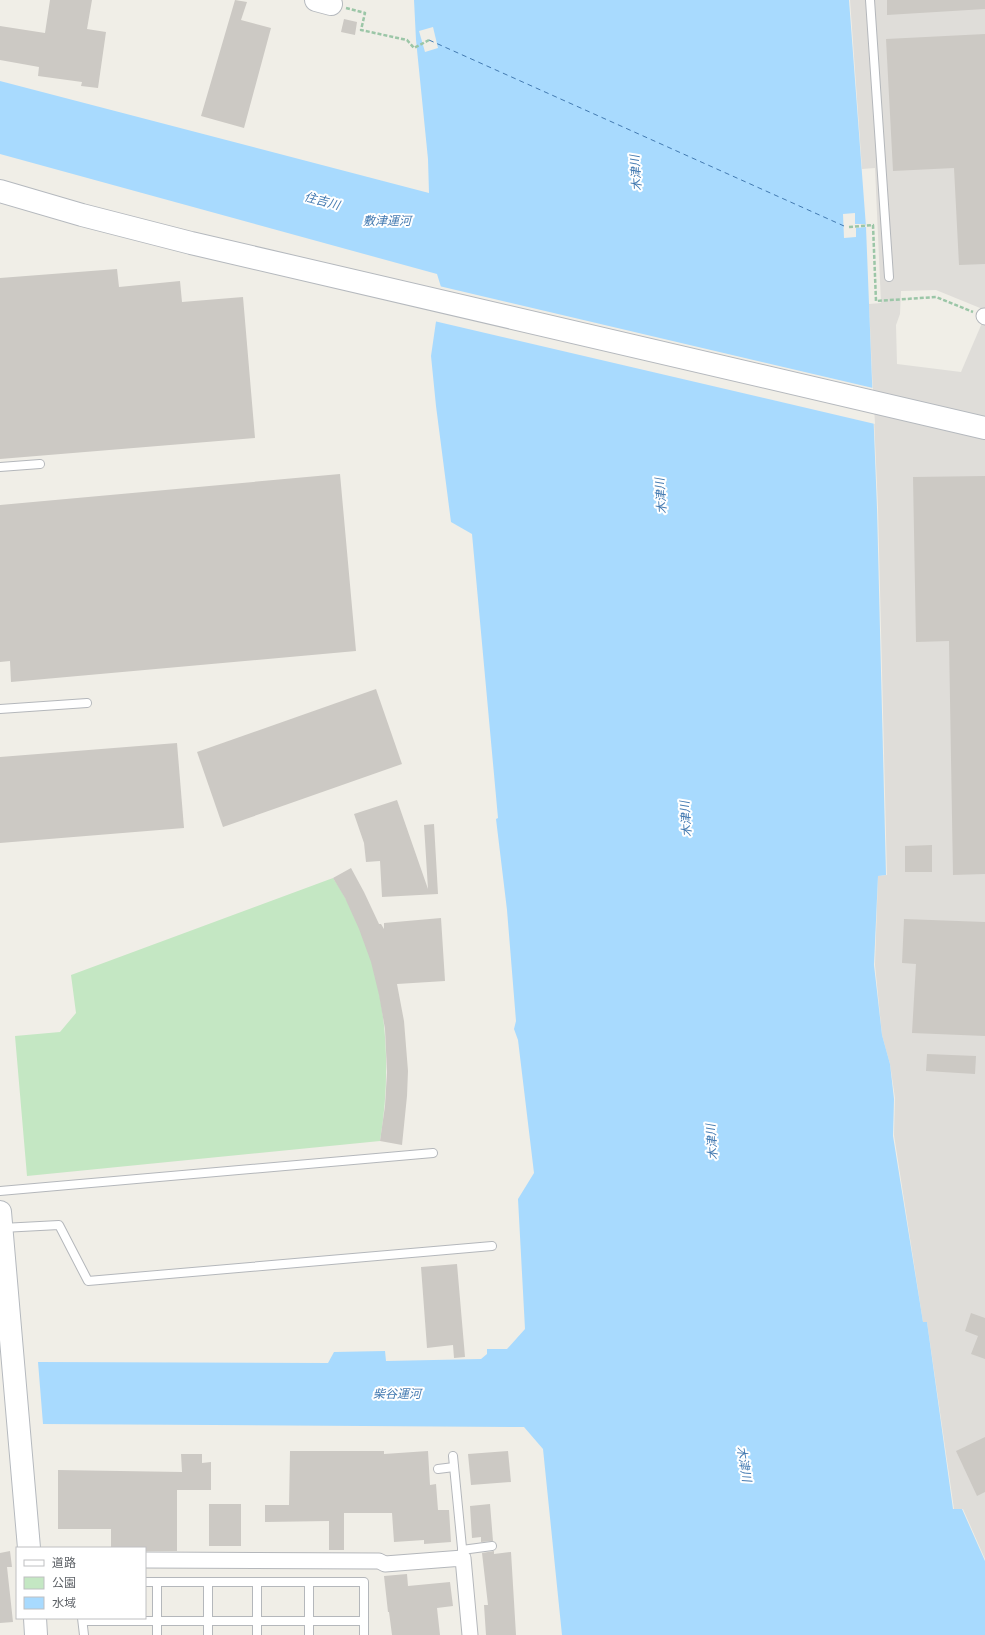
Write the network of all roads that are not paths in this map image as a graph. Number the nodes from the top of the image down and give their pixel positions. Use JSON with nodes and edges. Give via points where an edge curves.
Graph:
{"nodes":[{"id":1,"x":870,"y":0,"type":"edge"},
{"id":2,"x":0,"y":191,"type":"edge"},
{"id":3,"x":889,"y":277,"type":"dead end"},
{"id":4,"x":985,"y":428,"type":"edge"},
{"id":5,"x":40,"y":464,"type":"dead end"},
{"id":6,"x":0,"y":467,"type":"edge"},
{"id":7,"x":87,"y":702,"type":"dead end"},
{"id":8,"x":0,"y":709,"type":"edge"},
{"id":9,"x":433,"y":1153,"type":"dead end"},
{"id":10,"x":0,"y":1191,"type":"edge"},
{"id":11,"x":1,"y":1220,"type":"edge"},
{"id":12,"x":492,"y":1246,"type":"dead end"},
{"id":13,"x":7,"y":1389,"type":"edge"},
{"id":14,"x":453,"y":1456,"type":"dead end"},
{"id":15,"x":454,"y":1467,"type":"junction"},
{"id":16,"x":438,"y":1469,"type":"dead end"},
{"id":17,"x":492,"y":1546,"type":"dead end"},
{"id":18,"x":29,"y":1547,"type":"edge"},
{"id":19,"x":463,"y":1554,"type":"junction"},
{"id":20,"x":146,"y":1560,"type":"edge"},
{"id":21,"x":146,"y":1582,"type":"edge"},
{"id":22,"x":157,"y":1582,"type":"junction"},
{"id":23,"x":208,"y":1582,"type":"junction"},
{"id":24,"x":257,"y":1582,"type":"junction"},
{"id":25,"x":309,"y":1582,"type":"junction"},
{"id":26,"x":82,"y":1620,"type":"edge"},
{"id":27,"x":157,"y":1621,"type":"junction"},
{"id":28,"x":208,"y":1621,"type":"junction"},
{"id":29,"x":257,"y":1621,"type":"junction"},
{"id":30,"x":309,"y":1621,"type":"junction"},
{"id":31,"x":364,"y":1621,"type":"junction"},
{"id":32,"x":84,"y":1635,"type":"edge"},
{"id":33,"x":157,"y":1635,"type":"edge"},
{"id":34,"x":208,"y":1635,"type":"edge"},
{"id":35,"x":257,"y":1635,"type":"edge"},
{"id":36,"x":309,"y":1635,"type":"edge"},
{"id":37,"x":364,"y":1635,"type":"edge"},
{"id":38,"x":470,"y":1635,"type":"edge"}],
"edges":[{"from":1,"to":3,"type":"lane"},
{"from":2,"to":4,"type":"street","via":[[191,243]]},
{"from":5,"to":6,"type":"lane"},
{"from":7,"to":8,"type":"lane"},
{"from":9,"to":10,"type":"lane"},
{"from":11,"to":12,"type":"lane","via":[[59,1225],[88,1281]]},
{"from":11,"to":13,"type":"street"},
{"from":13,"to":18,"type":"street"},
{"from":14,"to":15,"type":"lane"},
{"from":15,"to":16,"type":"lane"},
{"from":15,"to":19,"type":"lane"},
{"from":17,"to":19,"type":"lane"},
{"from":19,"to":20,"type":"street","via":[[385,1564],[379,1561]]},
{"from":19,"to":38,"type":"street"},
{"from":21,"to":22,"type":"lane"},
{"from":22,"to":23,"type":"lane"},
{"from":22,"to":27,"type":"lane"},
{"from":23,"to":24,"type":"lane"},
{"from":23,"to":28,"type":"lane"},
{"from":24,"to":25,"type":"lane"},
{"from":24,"to":29,"type":"lane"},
{"from":25,"to":30,"type":"lane"},
{"from":25,"to":31,"type":"lane","via":[[364,1582]]},
{"from":26,"to":27,"type":"lane"},
{"from":26,"to":32,"type":"lane"},
{"from":27,"to":28,"type":"lane"},
{"from":27,"to":33,"type":"lane"},
{"from":28,"to":29,"type":"lane"},
{"from":28,"to":34,"type":"lane"},
{"from":29,"to":30,"type":"lane"},
{"from":29,"to":35,"type":"lane"},
{"from":30,"to":31,"type":"lane"},
{"from":30,"to":36,"type":"lane"},
{"from":31,"to":37,"type":"lane"}]}
